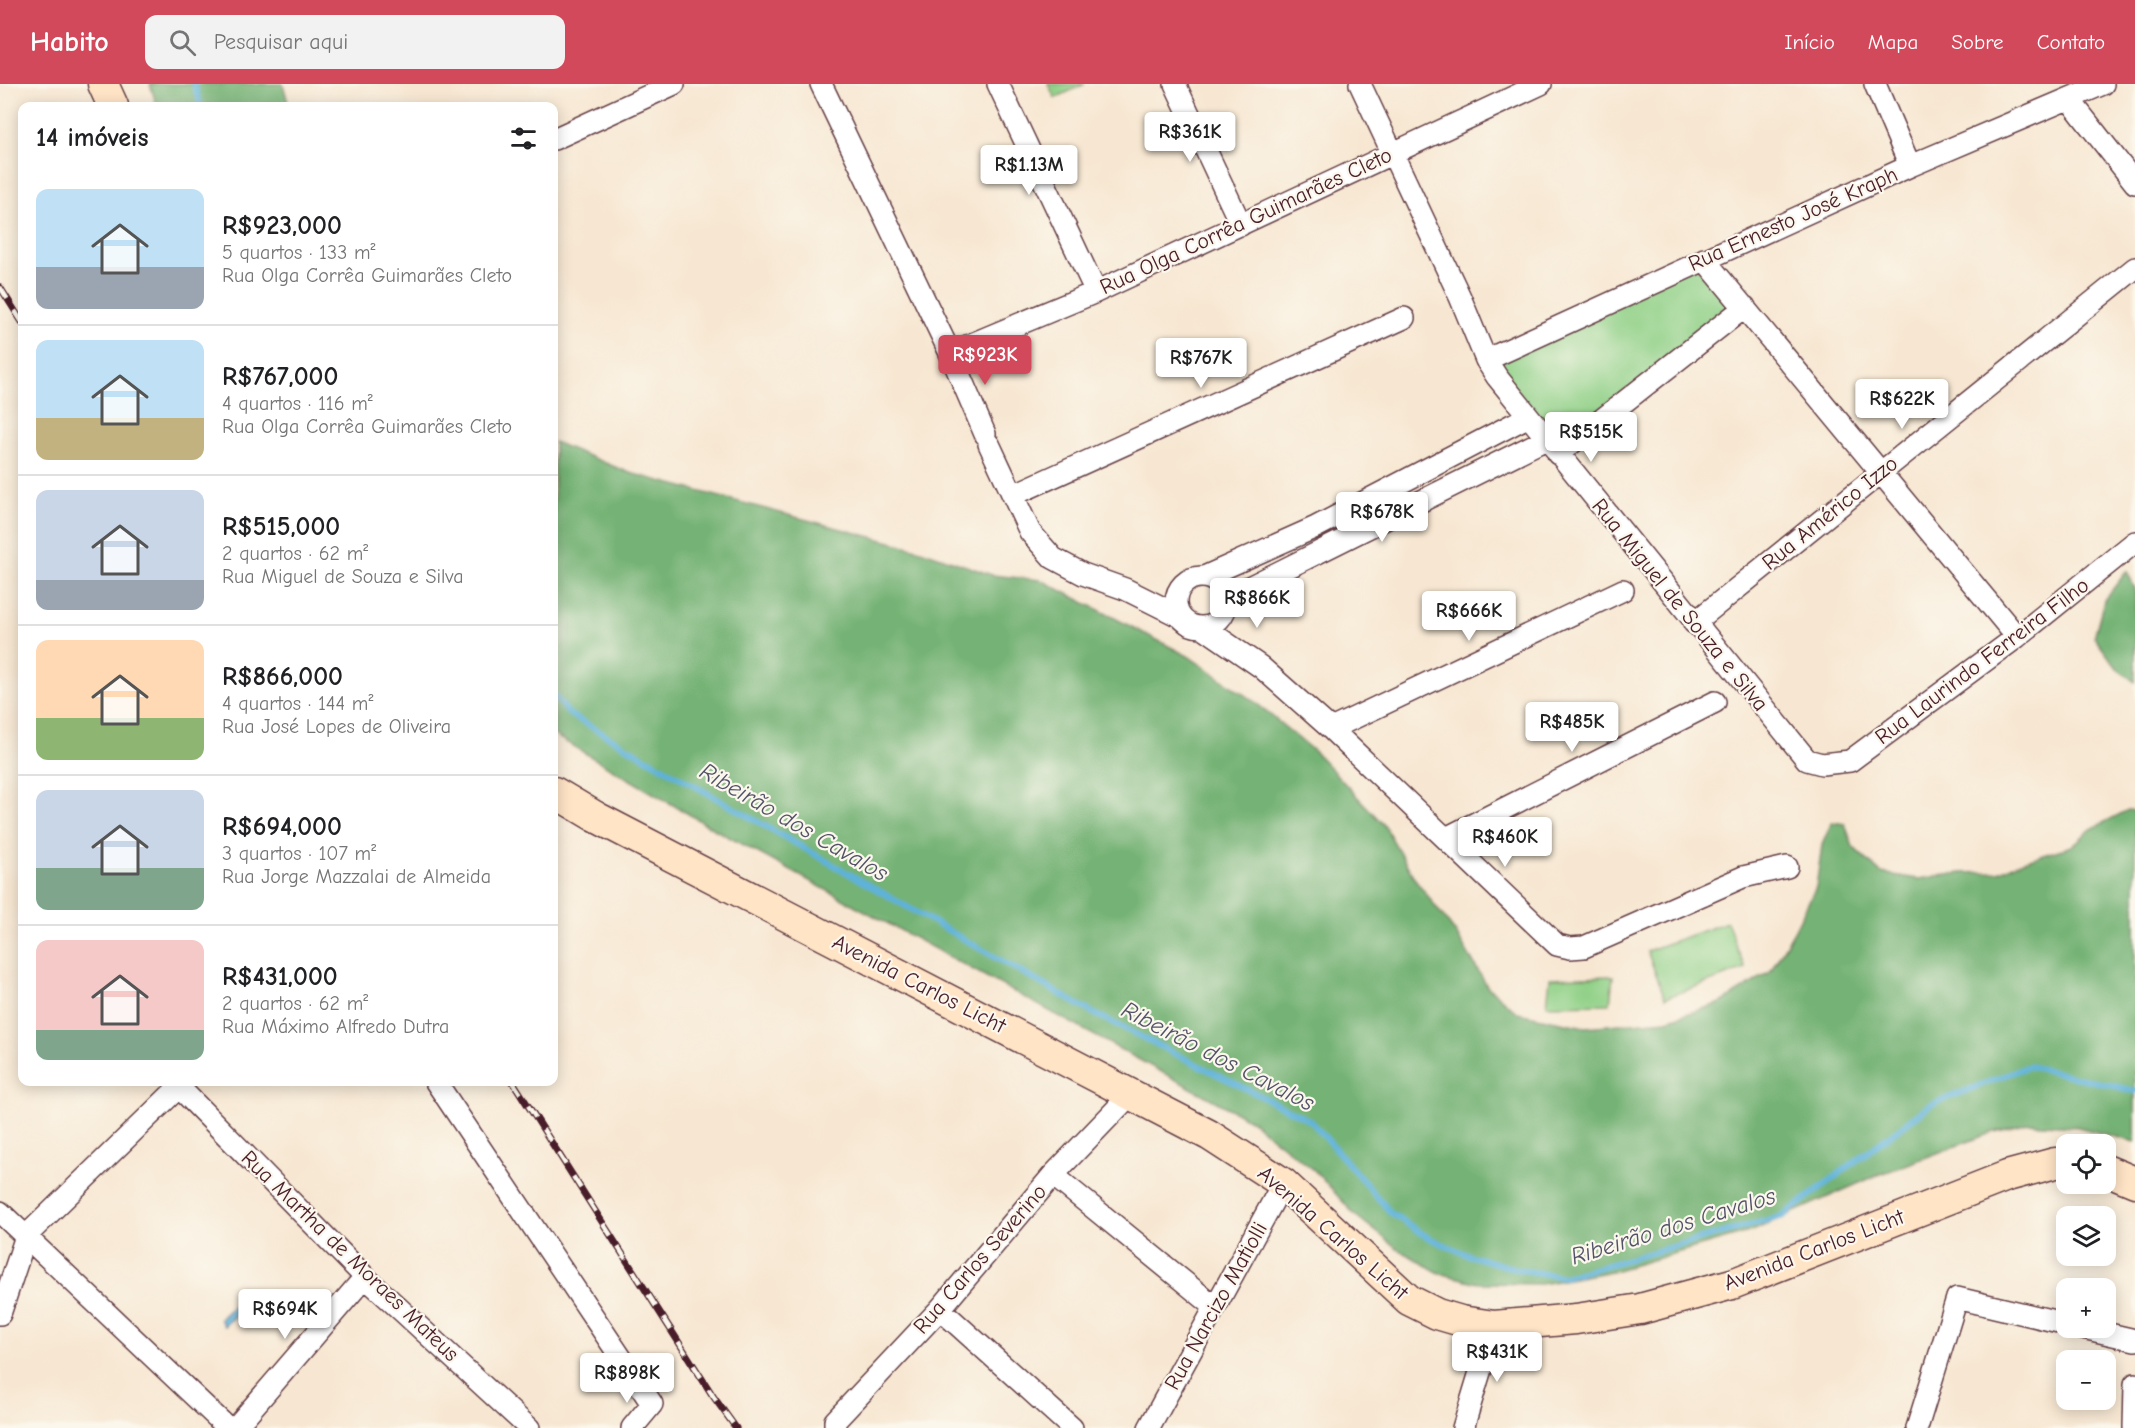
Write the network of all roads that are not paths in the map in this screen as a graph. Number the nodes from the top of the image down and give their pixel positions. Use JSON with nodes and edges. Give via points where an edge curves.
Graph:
{"nodes":[{"id":1,"x":103,"y":84,"type":"edge"},
{"id":2,"x":674,"y":84,"type":"edge"},
{"id":3,"x":821,"y":84,"type":"edge"},
{"id":4,"x":998,"y":84,"type":"edge"},
{"id":5,"x":1175,"y":84,"type":"edge"},
{"id":6,"x":1360,"y":84,"type":"edge"},
{"id":7,"x":1541,"y":84,"type":"edge"},
{"id":8,"x":1875,"y":84,"type":"edge"},
{"id":9,"x":2103,"y":84,"type":"edge"},
{"id":10,"x":639,"y":91,"type":"edge"},
{"id":11,"x":2068,"y":99,"type":"junction"},
{"id":12,"x":111,"y":102,"type":"edge"},
{"id":13,"x":558,"y":137,"type":"edge"},
{"id":14,"x":1391,"y":153,"type":"junction"},
{"id":15,"x":1910,"y":166,"type":"junction"},
{"id":16,"x":2135,"y":183,"type":"edge"},
{"id":17,"x":1241,"y":225,"type":"junction"},
{"id":18,"x":1704,"y":259,"type":"junction"},
{"id":19,"x":2135,"y":268,"type":"edge"},
{"id":20,"x":1096,"y":292,"type":"junction"},
{"id":21,"x":1745,"y":307,"type":"junction"},
{"id":22,"x":1404,"y":318,"type":"dead end"},
{"id":23,"x":950,"y":353,"type":"junction"},
{"id":24,"x":1486,"y":360,"type":"junction"},
{"id":25,"x":1527,"y":417,"type":"junction"},
{"id":26,"x":1552,"y":446,"type":"junction"},
{"id":27,"x":1882,"y":472,"type":"junction"},
{"id":28,"x":1013,"y":495,"type":"junction"},
{"id":29,"x":2135,"y":542,"type":"edge"},
{"id":30,"x":1204,"y":577,"type":"junction"},
{"id":31,"x":1125,"y":589,"type":"junction"},
{"id":32,"x":1623,"y":590,"type":"dead end"},
{"id":33,"x":1178,"y":594,"type":"junction"},
{"id":34,"x":1224,"y":606,"type":"junction"},
{"id":35,"x":1181,"y":617,"type":"junction"},
{"id":36,"x":1694,"y":623,"type":"junction"},
{"id":37,"x":1203,"y":627,"type":"junction"},
{"id":38,"x":2017,"y":638,"type":"junction"},
{"id":39,"x":1261,"y":667,"type":"junction"},
{"id":40,"x":1715,"y":702,"type":"dead end"},
{"id":41,"x":1331,"y":729,"type":"junction"},
{"id":42,"x":1822,"y":764,"type":"joint"},
{"id":43,"x":558,"y":794,"type":"edge"},
{"id":44,"x":1446,"y":838,"type":"junction"},
{"id":45,"x":1787,"y":867,"type":"dead end"},
{"id":46,"x":176,"y":1086,"type":"edge"},
{"id":47,"x":182,"y":1086,"type":"edge"},
{"id":48,"x":439,"y":1086,"type":"edge"},
{"id":49,"x":1131,"y":1094,"type":"junction"},
{"id":50,"x":2056,"y":1163,"type":"edge"},
{"id":51,"x":2116,"y":1174,"type":"edge"},
{"id":52,"x":1053,"y":1175,"type":"junction"},
{"id":53,"x":2135,"y":1182,"type":"edge"},
{"id":54,"x":1283,"y":1183,"type":"junction"},
{"id":55,"x":0,"y":1212,"type":"edge"},
{"id":56,"x":26,"y":1236,"type":"junction"},
{"id":57,"x":365,"y":1277,"type":"junction"},
{"id":58,"x":1215,"y":1307,"type":"junction"},
{"id":59,"x":940,"y":1309,"type":"junction"},
{"id":60,"x":0,"y":1314,"type":"edge"},
{"id":61,"x":2056,"y":1321,"type":"edge"},
{"id":62,"x":1494,"y":1326,"type":"junction"},
{"id":63,"x":2116,"y":1336,"type":"edge"},
{"id":64,"x":2135,"y":1340,"type":"edge"},
{"id":65,"x":2135,"y":1384,"type":"edge"},
{"id":66,"x":228,"y":1428,"type":"edge"},
{"id":67,"x":235,"y":1428,"type":"edge"},
{"id":68,"x":529,"y":1428,"type":"edge"},
{"id":69,"x":632,"y":1428,"type":"edge"},
{"id":70,"x":835,"y":1428,"type":"edge"},
{"id":71,"x":1072,"y":1428,"type":"edge"},
{"id":72,"x":1149,"y":1428,"type":"edge"},
{"id":73,"x":1463,"y":1428,"type":"edge"},
{"id":74,"x":1917,"y":1428,"type":"edge"},
{"id":75,"x":2134,"y":1428,"type":"edge"}],
"edges":[{"from":1,"to":12,"type":"main road"},
{"from":2,"to":10,"type":"street"},
{"from":3,"to":23,"type":"street"},
{"from":4,"to":20,"type":"street"},
{"from":5,"to":17,"type":"street"},
{"from":6,"to":14,"type":"street","name":"Rua Miguel de Souza e Silva"},
{"from":7,"to":14,"type":"street","name":"Rua Olga Corrêa Guimarães Cleto"},
{"from":8,"to":15,"type":"street"},
{"from":9,"to":11,"type":"street","name":"Rua Ernesto José Kraph"},
{"from":10,"to":13,"type":"street"},
{"from":11,"to":15,"type":"street","name":"Rua Ernesto José Kraph"},
{"from":11,"to":16,"type":"street"},
{"from":14,"to":17,"type":"street","name":"Rua Olga Corrêa Guimarães Cleto"},
{"from":14,"to":24,"type":"street","name":"Rua Miguel de Souza e Silva"},
{"from":15,"to":18,"type":"street","name":"Rua Ernesto José Kraph"},
{"from":17,"to":20,"type":"street","name":"Rua Olga Corrêa Guimarães Cleto"},
{"from":18,"to":21,"type":"street"},
{"from":18,"to":24,"type":"street","name":"Rua Ernesto José Kraph"},
{"from":19,"to":27,"type":"street","name":"Rua Américo Izzo"},
{"from":20,"to":23,"type":"street","name":"Rua Olga Corrêa Guimarães Cleto"},
{"from":21,"to":26,"type":"street"},
{"from":21,"to":27,"type":"street"},
{"from":22,"to":28,"type":"street"},
{"from":23,"to":28,"type":"street"},
{"from":24,"to":25,"type":"street","name":"Rua Miguel de Souza e Silva"},
{"from":25,"to":26,"type":"street","name":"Rua Miguel de Souza e Silva"},
{"from":25,"to":30,"type":"street","via":[[1316,527]]},
{"from":26,"to":34,"type":"street"},
{"from":26,"to":36,"type":"street","name":"Rua Miguel de Souza e Silva"},
{"from":27,"to":36,"type":"street","name":"Rua Américo Izzo"},
{"from":27,"to":38,"type":"street"},
{"from":28,"to":31,"type":"street","via":[[1030,531],[1053,558]]},
{"from":29,"to":38,"type":"street","name":"Rua Laurindo Ferreira Filho"},
{"from":30,"to":33,"type":"street","via":[[1188,581]]},
{"from":30,"to":34,"type":"street","via":[[1218,584]]},
{"from":31,"to":33,"type":"street"},
{"from":31,"to":35,"type":"street"},
{"from":32,"to":41,"type":"street"},
{"from":33,"to":35,"type":"street","via":[[1177,610]]},
{"from":34,"to":37,"type":"street","via":[[1217,621]]},
{"from":34,"to":39,"type":"street"},
{"from":35,"to":37,"type":"street"},
{"from":36,"to":42,"type":"street","name":"Rua Miguel de Souza e Silva","via":[[1806,760]]},
{"from":37,"to":39,"type":"street"},
{"from":38,"to":42,"type":"street","name":"Rua Laurindo Ferreira Filho","via":[[1850,761]]},
{"from":39,"to":41,"type":"street"},
{"from":40,"to":44,"type":"street"},
{"from":41,"to":44,"type":"street"},
{"from":43,"to":49,"type":"main road","name":"Avenida Carlos Licht","via":[[596,818]]},
{"from":44,"to":45,"type":"street","via":[[1557,945],[1570,948],[1584,947],[1743,877]]},
{"from":46,"to":56,"type":"street"},
{"from":47,"to":57,"type":"street","name":"Rua Martha de Moraes Mateus"},
{"from":48,"to":69,"type":"street","via":[[652,1404]]},
{"from":49,"to":52,"type":"street","name":"Rua Carlos Severino"},
{"from":49,"to":54,"type":"main road","name":"Avenida Carlos Licht","via":[[1209,1135]]},
{"from":50,"to":62,"type":"main road","name":"Avenida Carlos Licht","via":[[2007,1176],[1732,1284],[1640,1309],[1576,1320]]},
{"from":51,"to":53,"type":"main road"},
{"from":52,"to":58,"type":"street"},
{"from":52,"to":59,"type":"street","name":"Rua Carlos Severino"},
{"from":54,"to":58,"type":"street","name":"Rua Narcizo Matiolli"},
{"from":54,"to":62,"type":"main road","name":"Avenida Carlos Licht","via":[[1409,1300],[1437,1314]]},
{"from":55,"to":56,"type":"street"},
{"from":56,"to":60,"type":"street"},
{"from":56,"to":66,"type":"street"},
{"from":57,"to":67,"type":"street"},
{"from":57,"to":68,"type":"street","name":"Rua Martha de Moraes Mateus"},
{"from":58,"to":72,"type":"street","name":"Rua Narcizo Matiolli"},
{"from":59,"to":70,"type":"street","name":"Rua Carlos Severino","via":[[835,1421]]},
{"from":59,"to":71,"type":"street"},
{"from":61,"to":74,"type":"street","via":[[1957,1298]]},
{"from":62,"to":73,"type":"street"},
{"from":63,"to":64,"type":"street"},
{"from":65,"to":75,"type":"street"}]}
